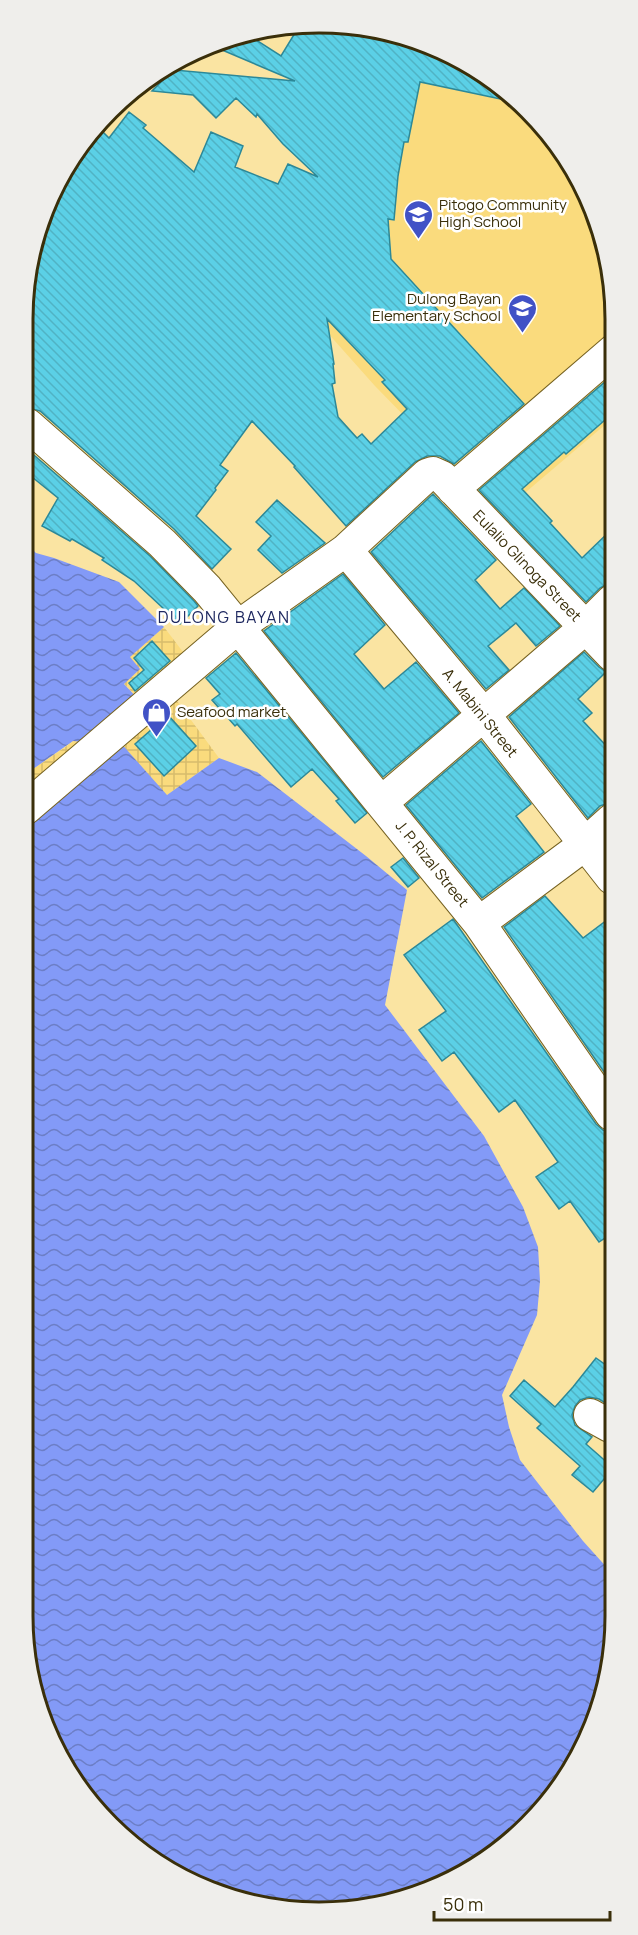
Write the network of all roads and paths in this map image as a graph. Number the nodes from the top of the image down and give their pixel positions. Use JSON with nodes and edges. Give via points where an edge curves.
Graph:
{"nodes":[{"id":1,"x":605,"y":357,"type":"edge"},
{"id":2,"x":33,"y":430,"type":"edge"},
{"id":3,"x":448,"y":483,"type":"junction"},
{"id":4,"x":346,"y":550,"type":"junction"},
{"id":5,"x":605,"y":608,"type":"edge"},
{"id":6,"x":238,"y":626,"type":"junction"},
{"id":7,"x":585,"y":628,"type":"junction"},
{"id":8,"x":605,"y":648,"type":"edge"},
{"id":9,"x":484,"y":715,"type":"junction"},
{"id":10,"x":33,"y":802,"type":"edge"},
{"id":11,"x":382,"y":802,"type":"junction"},
{"id":12,"x":605,"y":826,"type":"edge"},
{"id":13,"x":584,"y":845,"type":"junction"},
{"id":14,"x":605,"y":870,"type":"edge"},
{"id":15,"x":479,"y":923,"type":"junction"},
{"id":16,"x":605,"y":1105,"type":"edge"}],
"edges":[{"from":1,"to":3,"type":"street"},
{"from":2,"to":6,"type":"street","name":"J. P. Rizal Street","via":[[162,543]]},
{"from":3,"to":4,"type":"street","via":[[436,473],[428,475]]},
{"from":3,"to":7,"type":"street","name":"Eulalio Glinoga Street"},
{"from":4,"to":6,"type":"street"},
{"from":4,"to":9,"type":"street","name":"A. Mabini Street"},
{"from":5,"to":7,"type":"street"},
{"from":6,"to":10,"type":"street"},
{"from":6,"to":11,"type":"street","name":"J. P. Rizal Street"},
{"from":7,"to":8,"type":"street","name":"Eulalio Glinoga Street"},
{"from":7,"to":9,"type":"street"},
{"from":9,"to":11,"type":"street"},
{"from":9,"to":13,"type":"street","name":"A. Mabini Street"},
{"from":11,"to":15,"type":"street","name":"J. P. Rizal Street"},
{"from":12,"to":13,"type":"street"},
{"from":13,"to":14,"type":"street","name":"A. Mabini Street"},
{"from":13,"to":15,"type":"street"},
{"from":15,"to":16,"type":"street","name":"J. P. Rizal Street"}]}
